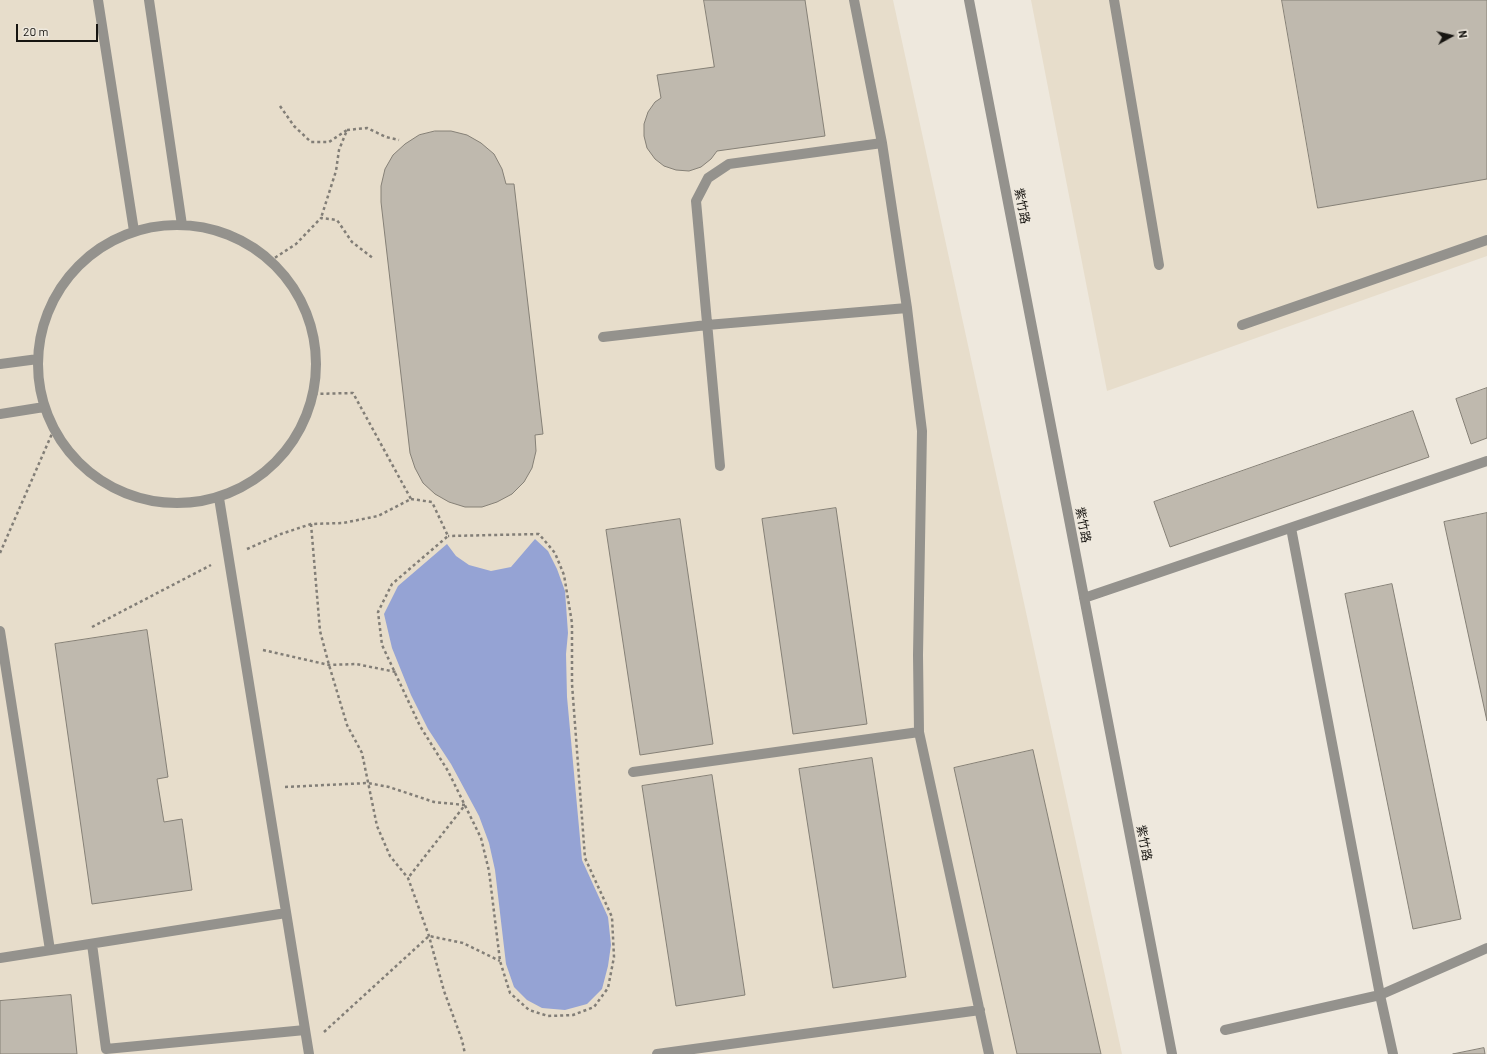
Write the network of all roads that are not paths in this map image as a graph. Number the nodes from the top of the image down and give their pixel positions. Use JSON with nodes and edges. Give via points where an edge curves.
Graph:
{"nodes":[{"id":1,"x":98,"y":0,"type":"edge"},
{"id":2,"x":149,"y":0,"type":"edge"},
{"id":3,"x":854,"y":0,"type":"edge"},
{"id":4,"x":969,"y":0,"type":"edge"},
{"id":5,"x":1114,"y":0,"type":"edge"},
{"id":6,"x":882,"y":143,"type":"junction"},
{"id":7,"x":182,"y":225,"type":"junction"},
{"id":8,"x":134,"y":232,"type":"junction"},
{"id":9,"x":1487,"y":240,"type":"edge"},
{"id":10,"x":1159,"y":265,"type":"dead end"},
{"id":11,"x":907,"y":308,"type":"junction"},
{"id":12,"x":707,"y":325,"type":"junction"},
{"id":13,"x":1242,"y":325,"type":"dead end"},
{"id":14,"x":603,"y":337,"type":"dead end"},
{"id":15,"x":38,"y":359,"type":"junction"},
{"id":16,"x":0,"y":364,"type":"edge"},
{"id":17,"x":44,"y":407,"type":"junction"},
{"id":18,"x":0,"y":414,"type":"edge"},
{"id":19,"x":1487,"y":462,"type":"edge"},
{"id":20,"x":720,"y":466,"type":"dead end"},
{"id":21,"x":219,"y":498,"type":"junction"},
{"id":22,"x":1292,"y":528,"type":"junction"},
{"id":23,"x":1084,"y":598,"type":"junction"},
{"id":24,"x":0,"y":631,"type":"edge"},
{"id":25,"x":919,"y":732,"type":"junction"},
{"id":26,"x":633,"y":772,"type":"dead end"},
{"id":27,"x":286,"y":913,"type":"junction"},
{"id":28,"x":92,"y":944,"type":"junction"},
{"id":29,"x":1487,"y":948,"type":"edge"},
{"id":30,"x":50,"y":950,"type":"junction"},
{"id":31,"x":0,"y":958,"type":"edge"},
{"id":32,"x":1380,"y":995,"type":"junction"},
{"id":33,"x":980,"y":1010,"type":"junction"},
{"id":34,"x":305,"y":1030,"type":"junction"},
{"id":35,"x":1225,"y":1030,"type":"dead end"},
{"id":36,"x":308,"y":1050,"type":"edge"},
{"id":37,"x":657,"y":1054,"type":"edge"},
{"id":38,"x":989,"y":1054,"type":"edge"},
{"id":39,"x":1172,"y":1054,"type":"edge"},
{"id":40,"x":1393,"y":1054,"type":"edge"}],
"edges":[{"from":1,"to":8,"type":"street"},
{"from":2,"to":7,"type":"street"},
{"from":3,"to":6,"type":"street"},
{"from":4,"to":23,"type":"street","name":"紫竹路"},
{"from":5,"to":10,"type":"street"},
{"from":6,"to":11,"type":"street"},
{"from":6,"to":12,"type":"street","via":[[729,164],[708,178],[696,201]]},
{"from":7,"to":8,"type":"street","via":[[158,226]]},
{"from":7,"to":21,"type":"street","via":[[206,228],[229,235],[251,246],[270,261],[300,299],[315,346],[313,394],[306,417],[294,439],[280,458],[262,475]]},
{"from":8,"to":15,"type":"street","via":[[112,241],[74,270],[59,290],[48,312],[41,335]]},
{"from":9,"to":13,"type":"street"},
{"from":11,"to":12,"type":"street"},
{"from":11,"to":25,"type":"street","via":[[922,431]]},
{"from":12,"to":14,"type":"street"},
{"from":12,"to":20,"type":"street"},
{"from":15,"to":16,"type":"street"},
{"from":15,"to":17,"type":"street"},
{"from":17,"to":18,"type":"street"},
{"from":17,"to":21,"type":"street","via":[[67,450],[102,483],[124,494],[147,501],[172,504],[196,503]]},
{"from":19,"to":22,"type":"street"},
{"from":21,"to":27,"type":"street"},
{"from":22,"to":23,"type":"street"},
{"from":22,"to":32,"type":"street"},
{"from":23,"to":39,"type":"street","name":"紫竹路"},
{"from":24,"to":30,"type":"street"},
{"from":25,"to":26,"type":"street"},
{"from":25,"to":33,"type":"street"},
{"from":27,"to":28,"type":"street"},
{"from":27,"to":34,"type":"street"},
{"from":28,"to":30,"type":"street"},
{"from":28,"to":34,"type":"street","via":[[106,1049]]},
{"from":29,"to":32,"type":"street"},
{"from":30,"to":31,"type":"street"},
{"from":32,"to":35,"type":"street"},
{"from":32,"to":40,"type":"street"},
{"from":33,"to":37,"type":"street"},
{"from":33,"to":38,"type":"street"},
{"from":34,"to":36,"type":"street"}]}
